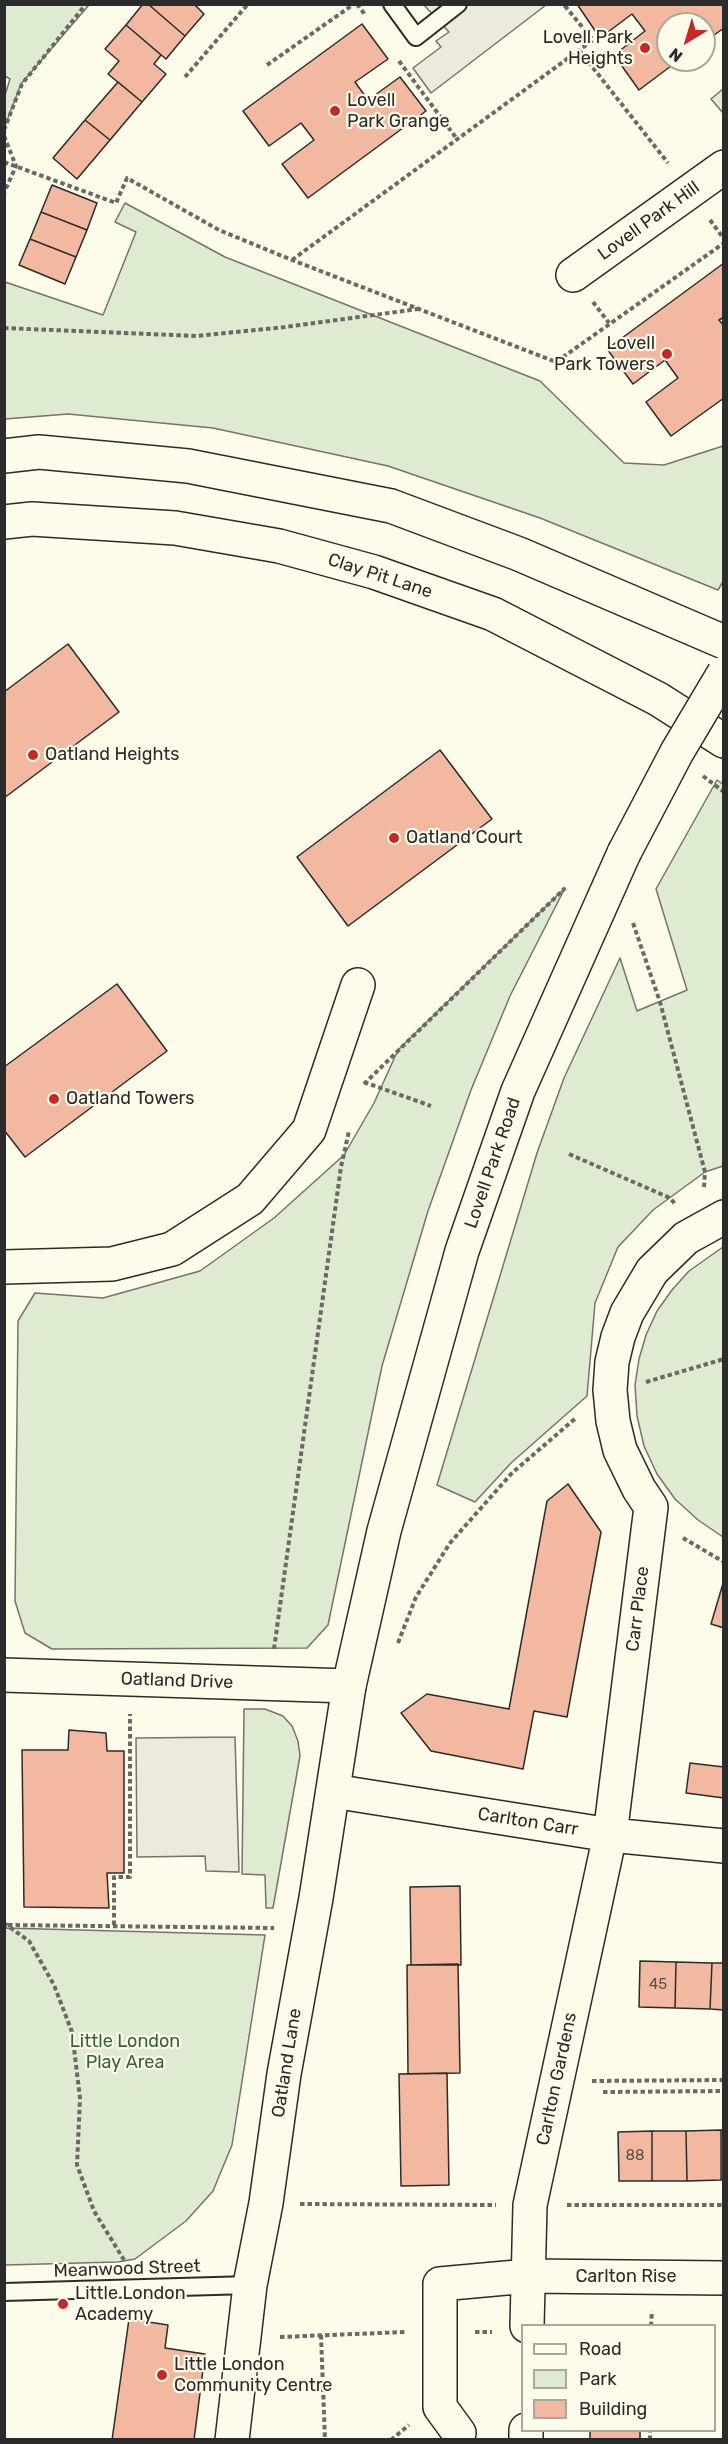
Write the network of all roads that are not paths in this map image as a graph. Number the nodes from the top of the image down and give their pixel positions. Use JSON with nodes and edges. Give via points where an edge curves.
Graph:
{"nodes":[{"id":1,"x":392,"y":4,"type":"edge"},
{"id":2,"x":458,"y":4,"type":"edge"},
{"id":3,"x":723,"y":167,"type":"edge"},
{"id":4,"x":573,"y":275,"type":"dead end"},
{"id":5,"x":4,"y":456,"type":"edge"},
{"id":6,"x":4,"y":522,"type":"edge"},
{"id":7,"x":723,"y":642,"type":"edge"},
{"id":8,"x":723,"y":673,"type":"edge"},
{"id":9,"x":723,"y":741,"type":"edge"},
{"id":10,"x":358,"y":985,"type":"dead end"},
{"id":11,"x":711,"y":1223,"type":"edge"},
{"id":12,"x":4,"y":1267,"type":"edge"},
{"id":13,"x":4,"y":1675,"type":"edge"},
{"id":14,"x":349,"y":1686,"type":"junction"},
{"id":15,"x":333,"y":1791,"type":"junction"},
{"id":16,"x":610,"y":1835,"type":"junction"},
{"id":17,"x":723,"y":1846,"type":"edge"},
{"id":18,"x":528,"y":2276,"type":"junction"},
{"id":19,"x":723,"y":2278,"type":"edge"},
{"id":20,"x":250,"y":2285,"type":"junction"},
{"id":21,"x":4,"y":2292,"type":"edge"},
{"id":22,"x":513,"y":2329,"type":"edge"},
{"id":23,"x":459,"y":2433,"type":"dead end"},
{"id":24,"x":232,"y":2439,"type":"edge"}],
"edges":[{"from":1,"to":2,"type":"lane","via":[[416,37]]},
{"from":3,"to":4,"type":"main road","name":"Lovell Park Hill"},
{"from":5,"to":7,"type":"main road","via":[[39,452],[188,466],[391,506],[519,554]]},
{"from":6,"to":9,"type":"main road","name":"Clay Pit Lane","via":[[32,519],[175,528],[279,546],[374,572],[493,614],[658,699]]},
{"from":8,"to":14,"type":"main road","name":"Lovell Park Road","bridge":true,"via":[[624,853],[518,1090],[462,1251],[384,1531]]},
{"from":10,"to":12,"type":"main road","via":[[309,1130],[250,1199],[172,1250],[111,1264]]},
{"from":11,"to":16,"type":"main road","name":"Carr Place","via":[[667,1254],[639,1289],[618,1337],[612,1362],[610,1390],[620,1450],[651,1507]]},
{"from":13,"to":14,"type":"main road","name":"Oatland Drive"},
{"from":14,"to":15,"type":"main road","name":"Oatland Lane"},
{"from":15,"to":16,"type":"main road","name":"Carlton Carr"},
{"from":15,"to":20,"type":"main road","name":"Oatland Lane"},
{"from":16,"to":17,"type":"main road","name":"Carlton Carr"},
{"from":16,"to":18,"type":"main road","name":"Carlton Gardens","via":[[530,2205]]},
{"from":18,"to":19,"type":"main road","name":"Carlton Rise"},
{"from":18,"to":22,"type":"main road","name":"Carlton Gardens"},
{"from":18,"to":23,"type":"main road","name":"Carlton Rise","via":[[440,2284],[440,2407]]},
{"from":20,"to":21,"type":"lane","name":"Meanwood Street"},
{"from":20,"to":24,"type":"main road","name":"Oatland Lane"}]}
